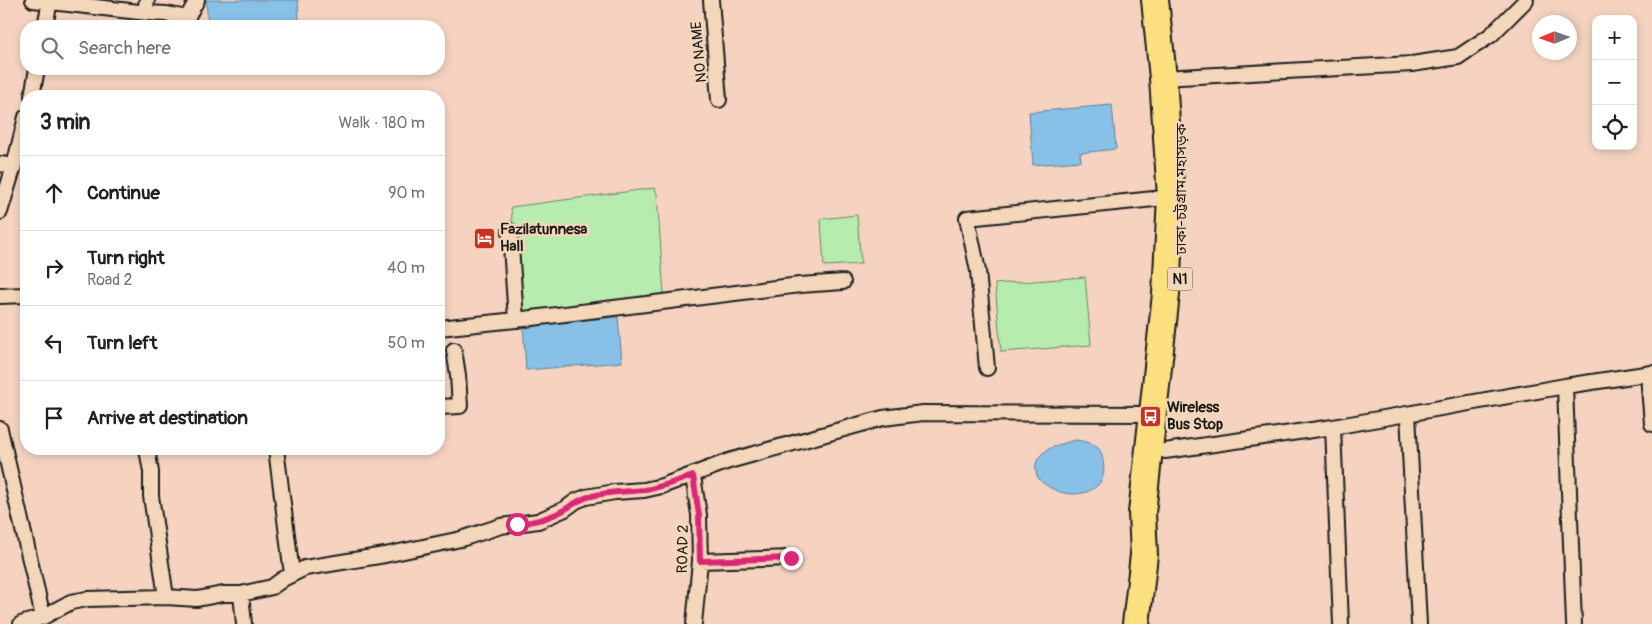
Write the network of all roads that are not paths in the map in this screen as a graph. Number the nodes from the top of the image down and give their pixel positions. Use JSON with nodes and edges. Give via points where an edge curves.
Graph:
{"nodes":[{"id":1,"x":33,"y":0,"type":"edge"},
{"id":2,"x":197,"y":0,"type":"edge"},
{"id":3,"x":711,"y":0,"type":"edge"},
{"id":4,"x":1155,"y":0,"type":"edge"},
{"id":5,"x":1171,"y":0,"type":"edge"},
{"id":6,"x":1526,"y":0,"type":"edge"},
{"id":7,"x":50,"y":1,"type":"edge"},
{"id":8,"x":146,"y":6,"type":"edge"},
{"id":9,"x":46,"y":20,"type":"edge"},
{"id":10,"x":36,"y":75,"type":"edge"},
{"id":11,"x":1171,"y":77,"type":"junction"},
{"id":12,"x":33,"y":90,"type":"edge"},
{"id":13,"x":720,"y":100,"type":"dead end"},
{"id":14,"x":20,"y":132,"type":"edge"},
{"id":15,"x":7,"y":165,"type":"edge"},
{"id":16,"x":1177,"y":196,"type":"junction"},
{"id":17,"x":0,"y":212,"type":"edge"},
{"id":18,"x":510,"y":231,"type":"dead end"},
{"id":19,"x":843,"y":282,"type":"dead end"},
{"id":20,"x":20,"y":295,"type":"edge"},
{"id":21,"x":0,"y":296,"type":"edge"},
{"id":22,"x":516,"y":320,"type":"junction"},
{"id":23,"x":445,"y":327,"type":"edge"},
{"id":24,"x":454,"y":350,"type":"dead end"},
{"id":25,"x":987,"y":368,"type":"dead end"},
{"id":26,"x":1650,"y":373,"type":"edge"},
{"id":27,"x":1565,"y":386,"type":"junction"},
{"id":28,"x":445,"y":407,"type":"edge"},
{"id":29,"x":1153,"y":414,"type":"junction"},
{"id":30,"x":1408,"y":414,"type":"junction"},
{"id":31,"x":1652,"y":424,"type":"edge"},
{"id":32,"x":1333,"y":427,"type":"junction"},
{"id":33,"x":0,"y":429,"type":"edge"},
{"id":34,"x":1165,"y":451,"type":"junction"},
{"id":35,"x":148,"y":455,"type":"edge"},
{"id":36,"x":277,"y":455,"type":"edge"},
{"id":37,"x":693,"y":476,"type":"junction"},
{"id":38,"x":1144,"y":555,"type":"junction"},
{"id":39,"x":791,"y":558,"type":"dead end"},
{"id":40,"x":700,"y":561,"type":"junction"},
{"id":41,"x":292,"y":574,"type":"junction"},
{"id":42,"x":241,"y":594,"type":"junction"},
{"id":43,"x":166,"y":597,"type":"junction"},
{"id":44,"x":43,"y":617,"type":"junction"},
{"id":45,"x":21,"y":624,"type":"edge"},
{"id":46,"x":244,"y":624,"type":"edge"},
{"id":47,"x":694,"y":624,"type":"edge"},
{"id":48,"x":1136,"y":624,"type":"edge"},
{"id":49,"x":1341,"y":624,"type":"edge"},
{"id":50,"x":1419,"y":624,"type":"edge"},
{"id":51,"x":1574,"y":624,"type":"edge"}],
"edges":[{"from":1,"to":7,"type":"street"},
{"from":2,"to":8,"type":"street","via":[[187,18]]},
{"from":3,"to":13,"type":"street","name":"NO NAME"},
{"from":4,"to":11,"type":"highway","name":"ঢাকা-চট্টগ্রাম মহাসড়ক","number":"N1"},
{"from":5,"to":11,"type":"highway","name":"ঢাকা-চট্টগ্রাম মহাসড়ক","number":"N1"},
{"from":6,"to":11,"type":"street","via":[[1491,36],[1458,57],[1412,64]]},
{"from":7,"to":8,"type":"street"},
{"from":7,"to":9,"type":"street"},
{"from":10,"to":12,"type":"street"},
{"from":11,"to":16,"type":"highway","name":"ঢাকা-চট্টগ্রাম মহাসড়ক","number":"N1","via":[[1183,139]]},
{"from":14,"to":15,"type":"street"},
{"from":15,"to":17,"type":"street"},
{"from":16,"to":25,"type":"street","via":[[967,218],[978,271]]},
{"from":16,"to":29,"type":"highway","name":"ঢাকা-চট্টগ্রাম মহাসড়ক","number":"N1"},
{"from":16,"to":34,"type":"highway","name":"ঢাকা-চট্টগ্রাম মহাসড়ক","number":"N1","via":[[1182,242]]},
{"from":18,"to":22,"type":"street"},
{"from":19,"to":22,"type":"street"},
{"from":20,"to":21,"type":"street"},
{"from":22,"to":23,"type":"street"},
{"from":24,"to":28,"type":"street","via":[[460,406]]},
{"from":26,"to":27,"type":"street"},
{"from":26,"to":31,"type":"street"},
{"from":27,"to":30,"type":"street"},
{"from":27,"to":51,"type":"street"},
{"from":29,"to":37,"type":"street","via":[[923,413],[883,418],[729,461]]},
{"from":29,"to":38,"type":"highway","name":"ঢাকা-চট্টগ্রাম মহাসড়ক","number":"N1","via":[[1142,513]]},
{"from":30,"to":32,"type":"street"},
{"from":30,"to":50,"type":"street"},
{"from":32,"to":34,"type":"street"},
{"from":32,"to":49,"type":"street"},
{"from":33,"to":44,"type":"street"},
{"from":34,"to":38,"type":"highway","name":"ঢাকা-চট্টগ্রাম মহাসড়ক","number":"N1","via":[[1157,520]]},
{"from":35,"to":43,"type":"street"},
{"from":36,"to":41,"type":"street"},
{"from":37,"to":40,"type":"street","name":"ROAD 2","via":[[699,515]]},
{"from":37,"to":41,"type":"street","via":[[644,490],[586,497],[538,521],[502,526],[461,539],[385,555],[305,568]]},
{"from":38,"to":48,"type":"highway","name":"ঢাকা-চট্টগ্রাম মহাসড়ক","number":"N1"},
{"from":39,"to":40,"type":"street"},
{"from":40,"to":47,"type":"street","name":"ROAD 2"},
{"from":41,"to":42,"type":"street","via":[[272,587]]},
{"from":42,"to":43,"type":"street","via":[[197,599]]},
{"from":42,"to":46,"type":"street"},
{"from":43,"to":44,"type":"street","via":[[88,599],[71,602]]},
{"from":44,"to":45,"type":"street"}]}
